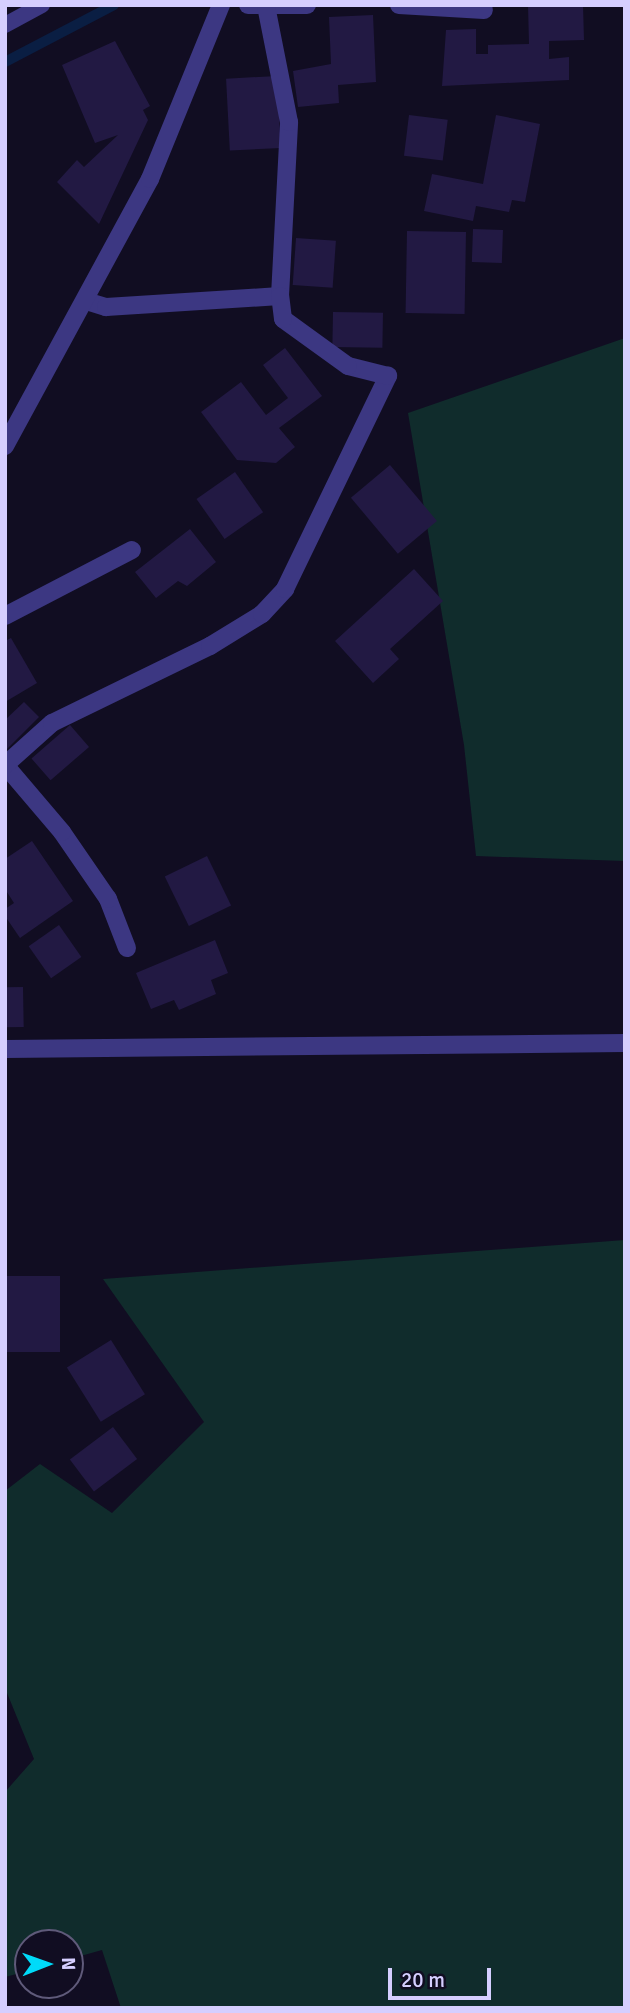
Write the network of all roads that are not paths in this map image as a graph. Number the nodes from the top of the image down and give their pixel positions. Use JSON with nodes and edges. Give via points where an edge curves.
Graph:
{"nodes":[{"id":1,"x":42,"y":5,"type":"edge"},
{"id":2,"x":221,"y":5,"type":"edge"},
{"id":3,"x":307,"y":5,"type":"edge"},
{"id":4,"x":399,"y":5,"type":"edge"},
{"id":5,"x":257,"y":6,"type":"edge"},
{"id":6,"x":484,"y":10,"type":"dead end"},
{"id":7,"x":5,"y":25,"type":"edge"},
{"id":8,"x":280,"y":296,"type":"junction"},
{"id":9,"x":86,"y":301,"type":"junction"},
{"id":10,"x":5,"y":446,"type":"edge"},
{"id":11,"x":132,"y":550,"type":"dead end"},
{"id":12,"x":5,"y":617,"type":"edge"},
{"id":13,"x":127,"y":948,"type":"dead end"},
{"id":14,"x":625,"y":1043,"type":"edge"},
{"id":15,"x":5,"y":1049,"type":"edge"}],
"edges":[{"from":1,"to":7,"type":"lane"},
{"from":2,"to":9,"type":"street","via":[[150,180]]},
{"from":3,"to":5,"type":"street"},
{"from":4,"to":6,"type":"street"},
{"from":5,"to":8,"type":"street","via":[[289,122]]},
{"from":8,"to":9,"type":"street","via":[[106,307]]},
{"from":8,"to":13,"type":"street","via":[[283,319],[348,366],[388,376],[285,589],[262,614],[210,646],[52,723],[5,765],[62,832],[108,900]]},
{"from":9,"to":10,"type":"street"},
{"from":11,"to":12,"type":"street"},
{"from":14,"to":15,"type":"street"}]}
